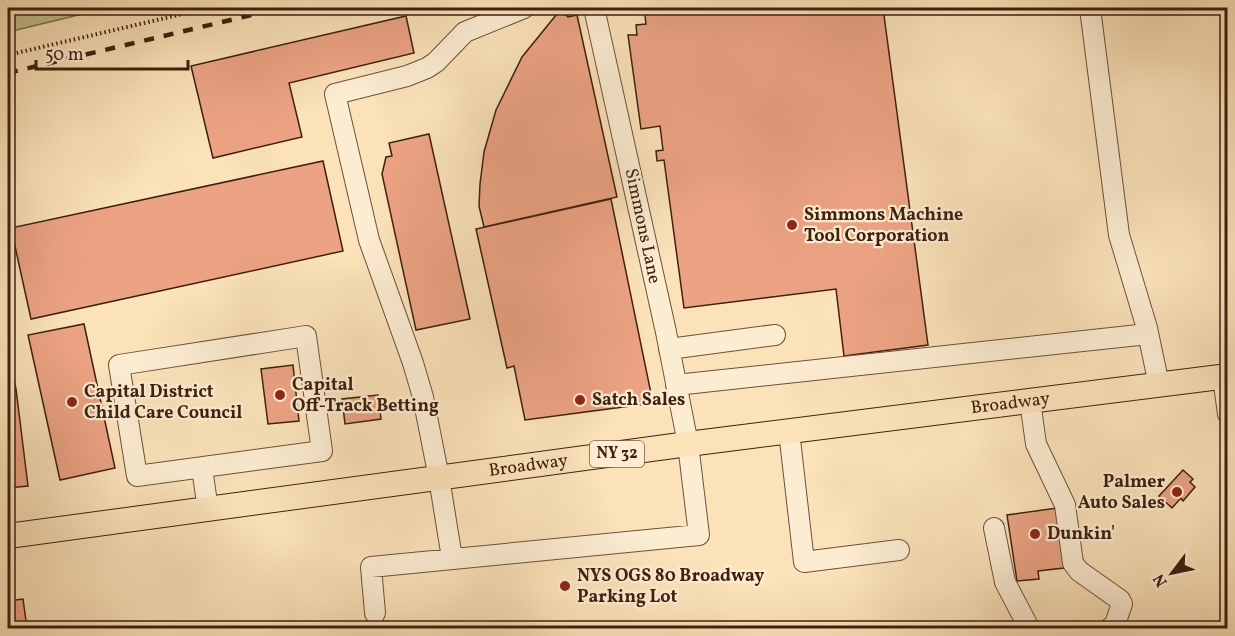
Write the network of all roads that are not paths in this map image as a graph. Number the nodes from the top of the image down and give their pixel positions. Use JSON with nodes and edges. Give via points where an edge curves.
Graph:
{"nodes":[{"id":1,"x":524,"y":8,"type":"edge"},
{"id":2,"x":594,"y":8,"type":"edge"},
{"id":3,"x":1090,"y":8,"type":"edge"},
{"id":4,"x":1148,"y":334,"type":"junction"},
{"id":5,"x":775,"y":335,"type":"dead end"},
{"id":6,"x":669,"y":349,"type":"junction"},
{"id":7,"x":1225,"y":376,"type":"edge"},
{"id":8,"x":1159,"y":384,"type":"junction"},
{"id":9,"x":676,"y":385,"type":"junction"},
{"id":10,"x":1030,"y":401,"type":"junction"},
{"id":11,"x":1227,"y":414,"type":"edge"},
{"id":12,"x":789,"y":431,"type":"junction"},
{"id":13,"x":688,"y":444,"type":"junction"},
{"id":14,"x":202,"y":468,"type":"junction"},
{"id":15,"x":439,"y":478,"type":"junction"},
{"id":16,"x":208,"y":510,"type":"junction"},
{"id":17,"x":994,"y":528,"type":"dead end"},
{"id":18,"x":8,"y":536,"type":"edge"},
{"id":19,"x":899,"y":550,"type":"dead end"},
{"id":20,"x":452,"y":558,"type":"junction"},
{"id":21,"x":375,"y":613,"type":"dead end"},
{"id":22,"x":1029,"y":628,"type":"edge"},
{"id":23,"x":1110,"y":628,"type":"edge"}],
"edges":[{"from":1,"to":15,"type":"street","via":[[465,32],[427,68],[335,94],[369,240],[423,397]]},
{"from":2,"to":6,"type":"street","name":"Simmons Lane"},
{"from":3,"to":4,"type":"street","via":[[1119,235]]},
{"from":4,"to":8,"type":"street"},
{"from":4,"to":9,"type":"street"},
{"from":5,"to":6,"type":"street"},
{"from":6,"to":9,"type":"street","name":"Simmons Lane"},
{"from":7,"to":8,"type":"main road","name":"Broadway","number":"NY 32"},
{"from":7,"to":11,"type":"street"},
{"from":8,"to":10,"type":"main road","name":"Broadway","number":"NY 32"},
{"from":9,"to":13,"type":"street","name":"Simmons Lane"},
{"from":10,"to":12,"type":"main road","name":"Broadway","number":"NY 32"},
{"from":10,"to":23,"type":"street","via":[[1036,444],[1066,509],[1074,564],[1122,604]]},
{"from":12,"to":13,"type":"main road","name":"Broadway","number":"NY 32"},
{"from":12,"to":19,"type":"street","via":[[804,562]]},
{"from":13,"to":15,"type":"main road","name":"Broadway","number":"NY 32"},
{"from":13,"to":20,"type":"street","name":"Simmons Lane","via":[[699,535]]},
{"from":14,"to":14,"type":"street","via":[[137,476],[119,364],[306,336],[322,451]]},
{"from":14,"to":16,"type":"street"},
{"from":15,"to":16,"type":"main road","name":"Broadway","number":"NY 32"},
{"from":15,"to":20,"type":"street"},
{"from":16,"to":18,"type":"main road","name":"Broadway","number":"NY 32"},
{"from":17,"to":22,"type":"street","via":[[1005,582]]},
{"from":20,"to":21,"type":"street","via":[[371,567]]}]}
